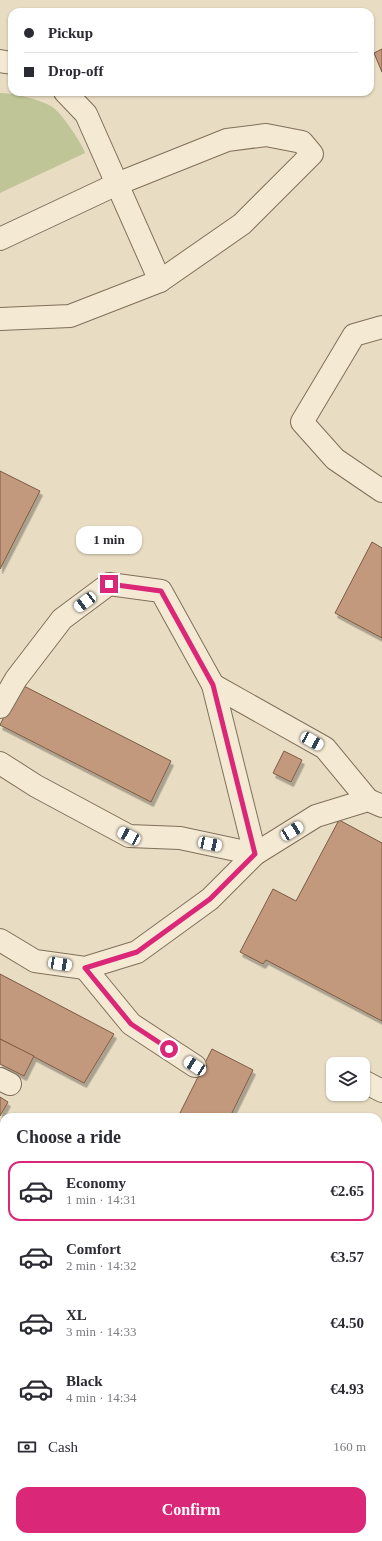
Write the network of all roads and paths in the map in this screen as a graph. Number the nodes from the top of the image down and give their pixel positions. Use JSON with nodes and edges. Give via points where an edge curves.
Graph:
{"nodes":[{"id":1,"x":69,"y":96,"type":"edge"},
{"id":2,"x":117,"y":184,"type":"junction"},
{"id":3,"x":0,"y":238,"type":"edge"},
{"id":4,"x":160,"y":281,"type":"junction"},
{"id":5,"x":0,"y":319,"type":"edge"},
{"id":6,"x":382,"y":326,"type":"edge"},
{"id":7,"x":382,"y":491,"type":"edge"},
{"id":8,"x":213,"y":685,"type":"junction"},
{"id":9,"x":0,"y":707,"type":"edge"},
{"id":10,"x":0,"y":763,"type":"edge"},
{"id":11,"x":375,"y":803,"type":"edge"},
{"id":12,"x":255,"y":854,"type":"junction"},
{"id":13,"x":0,"y":940,"type":"edge"},
{"id":14,"x":85,"y":968,"type":"junction"},
{"id":15,"x":195,"y":1066,"type":"dead end"},
{"id":16,"x":370,"y":1085,"type":"edge"},
{"id":17,"x":382,"y":1091,"type":"edge"}],
"edges":[{"from":1,"to":2,"type":"lane","via":[[86,114]]},
{"from":2,"to":3,"type":"lane"},
{"from":2,"to":4,"type":"lane"},
{"from":2,"to":4,"type":"lane","via":[[227,140],[266,136],[302,142],[312,154],[242,224]]},
{"from":4,"to":5,"type":"lane","via":[[70,316]]},
{"from":6,"to":7,"type":"lane","via":[[354,335],[302,422],[335,459]]},
{"from":8,"to":9,"type":"lane","via":[[161,591],[109,584],[62,619],[16,680]]},
{"from":8,"to":11,"type":"lane","via":[[325,748]]},
{"from":8,"to":12,"type":"lane"},
{"from":10,"to":12,"type":"lane","via":[[36,786],[129,836],[180,838]]},
{"from":11,"to":12,"type":"lane","via":[[316,816]]},
{"from":12,"to":14,"type":"lane","via":[[210,899],[137,952]]},
{"from":13,"to":14,"type":"lane","via":[[35,961]]},
{"from":14,"to":15,"type":"lane","via":[[131,1024]]},
{"from":16,"to":17,"type":"lane"}]}
